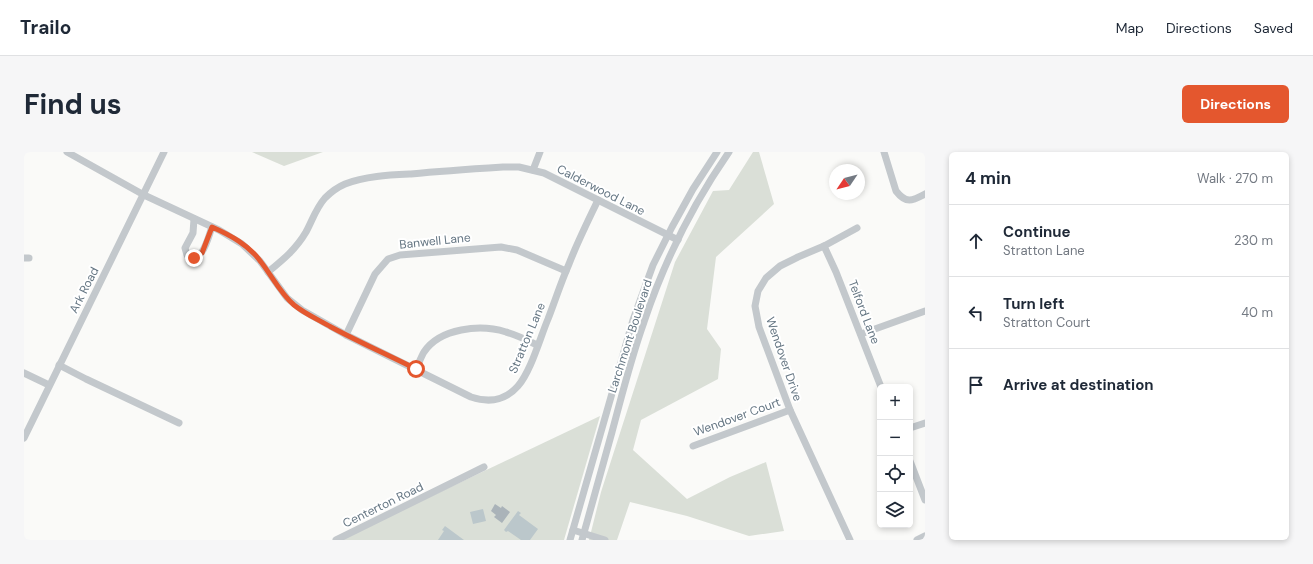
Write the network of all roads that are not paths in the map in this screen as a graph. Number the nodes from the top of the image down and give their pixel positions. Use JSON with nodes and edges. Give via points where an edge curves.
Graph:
{"nodes":[{"id":1,"x":67,"y":152,"type":"edge"},
{"id":2,"x":164,"y":152,"type":"edge"},
{"id":3,"x":540,"y":152,"type":"edge"},
{"id":4,"x":717,"y":152,"type":"edge"},
{"id":5,"x":729,"y":152,"type":"edge"},
{"id":6,"x":884,"y":152,"type":"edge"},
{"id":7,"x":533,"y":170,"type":"junction"},
{"id":8,"x":925,"y":194,"type":"edge"},
{"id":9,"x":144,"y":195,"type":"junction"},
{"id":10,"x":598,"y":200,"type":"junction"},
{"id":11,"x":194,"y":219,"type":"junction"},
{"id":12,"x":212,"y":227,"type":"junction"},
{"id":13,"x":857,"y":228,"type":"dead end"},
{"id":14,"x":668,"y":235,"type":"junction"},
{"id":15,"x":678,"y":240,"type":"junction"},
{"id":16,"x":824,"y":246,"type":"junction"},
{"id":17,"x":566,"y":270,"type":"junction"},
{"id":18,"x":268,"y":272,"type":"junction"},
{"id":19,"x":925,"y":311,"type":"edge"},
{"id":20,"x":346,"y":334,"type":"junction"},
{"id":21,"x":861,"y":334,"type":"junction"},
{"id":22,"x":538,"y":345,"type":"junction"},
{"id":23,"x":59,"y":365,"type":"junction"},
{"id":24,"x":416,"y":369,"type":"junction"},
{"id":25,"x":24,"y":373,"type":"edge"},
{"id":26,"x":880,"y":384,"type":"edge"},
{"id":27,"x":49,"y":385,"type":"junction"},
{"id":28,"x":790,"y":410,"type":"junction"},
{"id":29,"x":179,"y":423,"type":"dead end"},
{"id":30,"x":925,"y":423,"type":"edge"},
{"id":31,"x":913,"y":427,"type":"edge"},
{"id":32,"x":24,"y":438,"type":"edge"},
{"id":33,"x":693,"y":446,"type":"dead end"},
{"id":34,"x":484,"y":467,"type":"dead end"},
{"id":35,"x":913,"y":469,"type":"edge"},
{"id":36,"x":925,"y":500,"type":"edge"},
{"id":37,"x":573,"y":530,"type":"junction"},
{"id":38,"x":925,"y":536,"type":"edge"},
{"id":39,"x":583,"y":537,"type":"edge"},
{"id":40,"x":336,"y":540,"type":"edge"},
{"id":41,"x":570,"y":540,"type":"edge"},
{"id":42,"x":605,"y":540,"type":"edge"},
{"id":43,"x":850,"y":540,"type":"edge"},
{"id":44,"x":917,"y":540,"type":"edge"}],
"edges":[{"from":1,"to":9,"type":"street","name":"Stratton Lane"},
{"from":2,"to":9,"type":"street","name":"Ark Road"},
{"from":3,"to":7,"type":"street"},
{"from":4,"to":14,"type":"street","name":"Larchmont Boulevard"},
{"from":5,"to":15,"type":"street","name":"Larchmont Boulevard"},
{"from":6,"to":8,"type":"street","via":[[896,191],[904,199],[909,200]]},
{"from":7,"to":10,"type":"street","name":"Calderwood Lane"},
{"from":7,"to":18,"type":"street","name":"Calderwood Lane","via":[[495,167],[361,179],[345,184],[325,199],[297,245]]},
{"from":9,"to":11,"type":"street","name":"Stratton Lane"},
{"from":9,"to":23,"type":"street","name":"Ark Road"},
{"from":10,"to":14,"type":"street","name":"Calderwood Lane"},
{"from":10,"to":17,"type":"street","name":"Stratton Lane"},
{"from":11,"to":12,"type":"street","name":"Stratton Lane"},
{"from":11,"to":12,"type":"street","via":[[193,233],[185,248],[190,257],[194,258],[202,253]]},
{"from":12,"to":18,"type":"street","name":"Stratton Lane","via":[[248,249]]},
{"from":13,"to":16,"type":"street","name":"Wendover Drive"},
{"from":14,"to":15,"type":"street","name":"Calderwood Lane"},
{"from":14,"to":37,"type":"street","name":"Larchmont Boulevard","via":[[653,265],[633,320]]},
{"from":15,"to":39,"type":"street","name":"Larchmont Boulevard","via":[[641,328]]},
{"from":16,"to":21,"type":"street","name":"Telford Lane"},
{"from":16,"to":28,"type":"street","name":"Wendover Drive","via":[[780,266],[766,278],[758,291],[755,306],[759,327]]},
{"from":17,"to":20,"type":"street","name":"Banwell Lane","via":[[517,250],[501,247],[394,256],[383,264],[371,280]]},
{"from":17,"to":22,"type":"street","name":"Stratton Lane"},
{"from":18,"to":20,"type":"street","name":"Stratton Lane","via":[[294,305]]},
{"from":19,"to":21,"type":"street"},
{"from":20,"to":24,"type":"street","name":"Stratton Lane"},
{"from":21,"to":26,"type":"street","name":"Telford Lane"},
{"from":22,"to":24,"type":"street","via":[[495,330],[453,331],[431,344]]},
{"from":22,"to":24,"type":"street","name":"Stratton Lane","via":[[523,380],[512,392],[496,400],[471,397]]},
{"from":23,"to":27,"type":"street","name":"Ark Road"},
{"from":23,"to":29,"type":"street"},
{"from":25,"to":27,"type":"street"},
{"from":27,"to":32,"type":"street","name":"Ark Road"},
{"from":28,"to":33,"type":"street","name":"Wendover Court"},
{"from":28,"to":43,"type":"street","name":"Wendover Drive"},
{"from":30,"to":31,"type":"street"},
{"from":34,"to":40,"type":"street","name":"Centerton Road"},
{"from":35,"to":36,"type":"street"},
{"from":37,"to":39,"type":"street"},
{"from":37,"to":41,"type":"street","name":"Larchmont Boulevard"},
{"from":38,"to":44,"type":"street"},
{"from":39,"to":42,"type":"street"}]}
